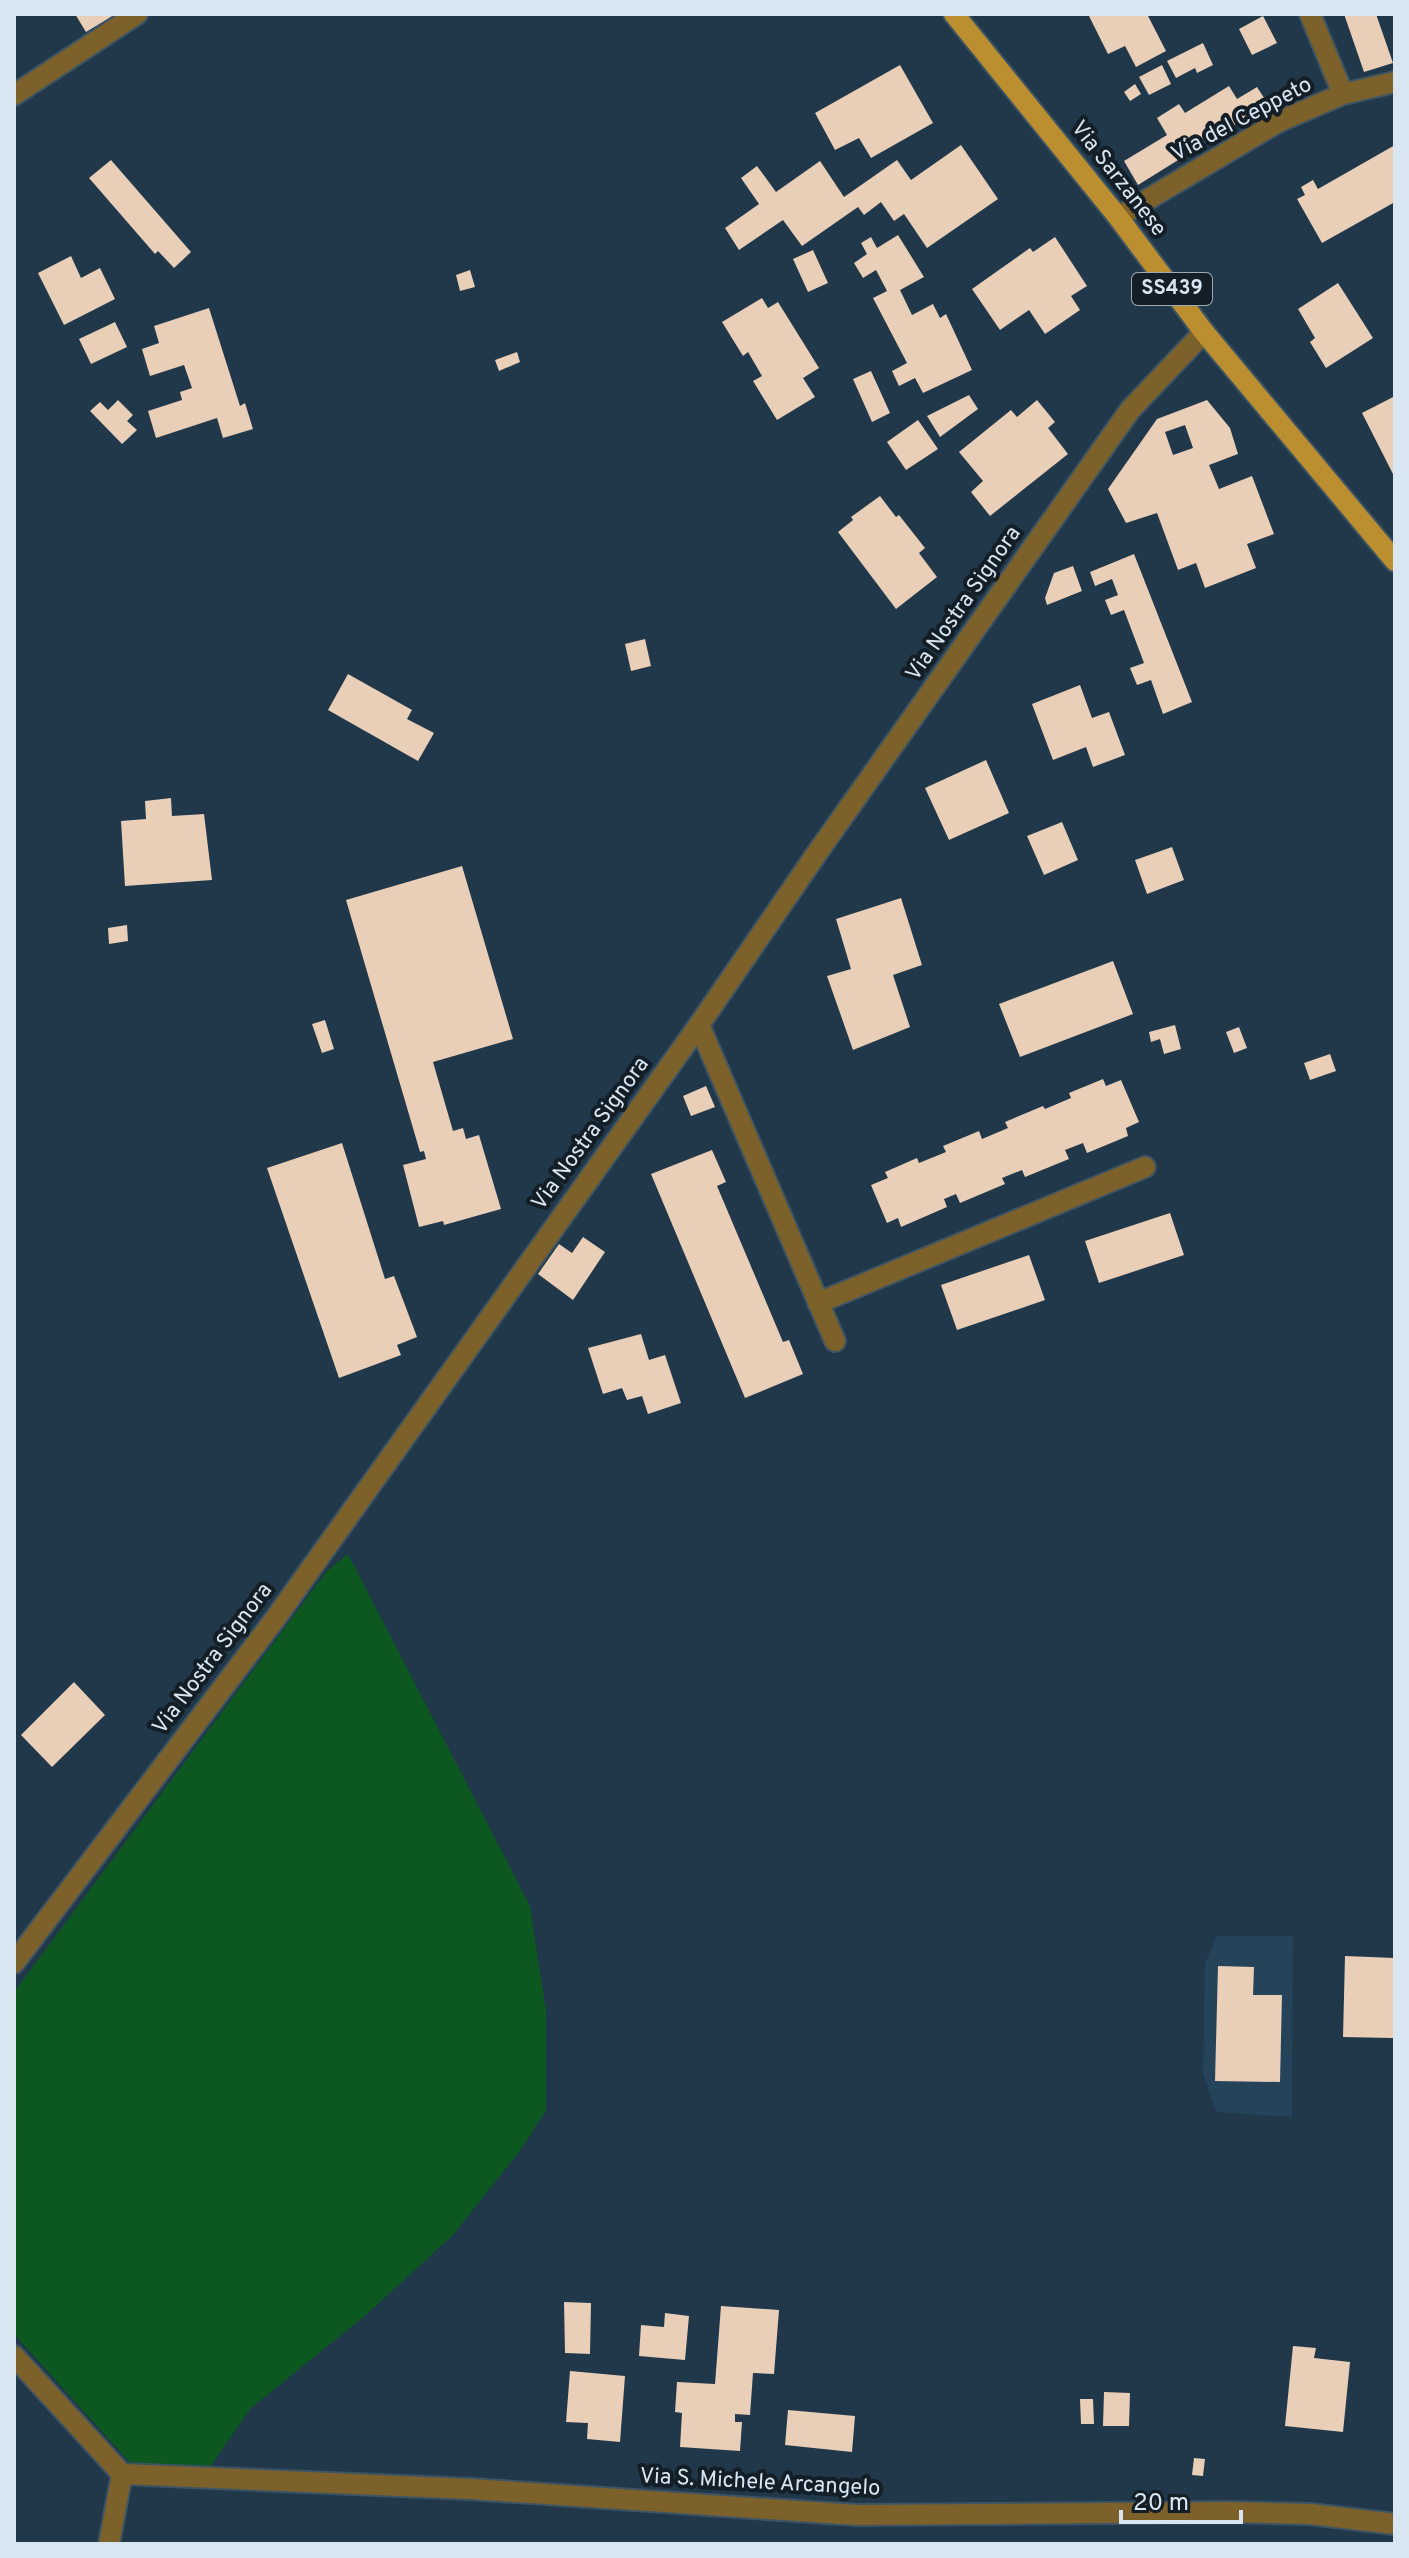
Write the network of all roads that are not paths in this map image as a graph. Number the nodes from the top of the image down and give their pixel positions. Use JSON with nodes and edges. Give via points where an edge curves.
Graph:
{"nodes":[{"id":1,"x":137,"y":14,"type":"edge"},
{"id":2,"x":954,"y":14,"type":"edge"},
{"id":3,"x":1310,"y":14,"type":"edge"},
{"id":4,"x":1395,"y":82,"type":"edge"},
{"id":5,"x":1343,"y":94,"type":"junction"},
{"id":6,"x":14,"y":95,"type":"edge"},
{"id":7,"x":1118,"y":217,"type":"junction"},
{"id":8,"x":1204,"y":332,"type":"junction"},
{"id":9,"x":1395,"y":561,"type":"edge"},
{"id":10,"x":699,"y":1025,"type":"junction"},
{"id":11,"x":1145,"y":1167,"type":"dead end"},
{"id":12,"x":818,"y":1303,"type":"junction"},
{"id":13,"x":835,"y":1341,"type":"dead end"},
{"id":14,"x":14,"y":1963,"type":"edge"},
{"id":15,"x":14,"y":2356,"type":"edge"},
{"id":16,"x":122,"y":2474,"type":"junction"},
{"id":17,"x":1395,"y":2524,"type":"edge"},
{"id":18,"x":109,"y":2544,"type":"edge"}],
"edges":[{"from":1,"to":6,"type":"street"},
{"from":2,"to":7,"type":"main road","name":"Via Sarzanese","number":"SS439"},
{"from":3,"to":5,"type":"street"},
{"from":4,"to":5,"type":"street","name":"Via del Ceppeto"},
{"from":5,"to":7,"type":"street","name":"Via del Ceppeto","via":[[1278,122]]},
{"from":7,"to":8,"type":"main road","name":"Via Sarzanese","number":"SS439"},
{"from":8,"to":9,"type":"main road","name":"Via Sarzanese","number":"SS439"},
{"from":8,"to":10,"type":"street","name":"Via Nostra Signora","via":[[1130,410]]},
{"from":10,"to":12,"type":"street"},
{"from":10,"to":14,"type":"street","name":"Via Nostra Signora","via":[[275,1619]]},
{"from":11,"to":12,"type":"street"},
{"from":12,"to":13,"type":"street"},
{"from":15,"to":16,"type":"street"},
{"from":16,"to":17,"type":"street","name":"Via S. Michele Arcangelo","via":[[471,2489],[857,2515],[1228,2512]]},
{"from":16,"to":18,"type":"street"}]}
